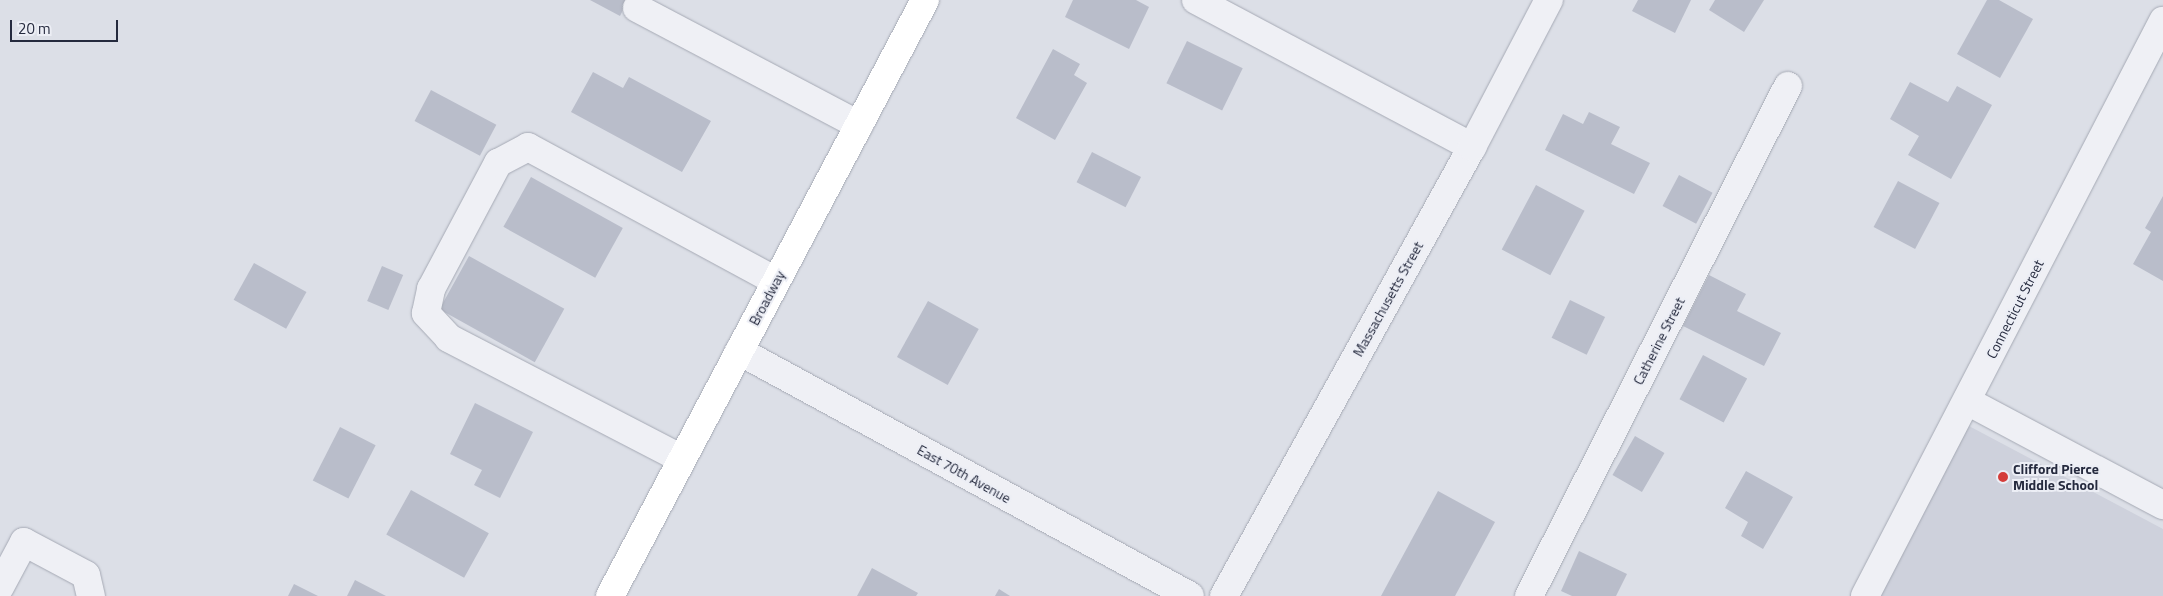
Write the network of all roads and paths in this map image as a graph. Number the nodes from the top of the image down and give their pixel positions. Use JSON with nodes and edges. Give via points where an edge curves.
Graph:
{"nodes":[{"id":1,"x":925,"y":0,"type":"edge"},
{"id":2,"x":1196,"y":0,"type":"edge"},
{"id":3,"x":1549,"y":0,"type":"edge"},
{"id":4,"x":637,"y":8,"type":"dead end"},
{"id":5,"x":2163,"y":21,"type":"edge"},
{"id":6,"x":1788,"y":86,"type":"dead end"},
{"id":7,"x":859,"y":125,"type":"junction"},
{"id":8,"x":1472,"y":147,"type":"junction"},
{"id":9,"x":776,"y":280,"type":"junction"},
{"id":10,"x":739,"y":351,"type":"junction"},
{"id":11,"x":1967,"y":401,"type":"junction"},
{"id":12,"x":682,"y":460,"type":"junction"},
{"id":13,"x":2163,"y":505,"type":"edge"},
{"id":14,"x":0,"y":587,"type":"edge"},
{"id":15,"x":91,"y":596,"type":"edge"},
{"id":16,"x":610,"y":596,"type":"edge"},
{"id":17,"x":1190,"y":596,"type":"edge"},
{"id":18,"x":1224,"y":596,"type":"edge"},
{"id":19,"x":1529,"y":596,"type":"edge"},
{"id":20,"x":1865,"y":596,"type":"edge"}],
"edges":[{"from":1,"to":7,"type":"main road","name":"Broadway"},
{"from":2,"to":8,"type":"street"},
{"from":3,"to":8,"type":"street","name":"Massachusetts Street"},
{"from":4,"to":7,"type":"street"},
{"from":5,"to":11,"type":"street","name":"Connecticut Street"},
{"from":6,"to":19,"type":"street","name":"Catherine Street"},
{"from":7,"to":9,"type":"main road","name":"Broadway"},
{"from":8,"to":18,"type":"street","name":"Massachusetts Street"},
{"from":9,"to":10,"type":"main road","name":"Broadway"},
{"from":9,"to":12,"type":"street","via":[[528,147],[498,163],[430,289],[426,313],[449,338]]},
{"from":10,"to":12,"type":"main road","name":"Broadway"},
{"from":10,"to":17,"type":"street","name":"East 70th Avenue"},
{"from":11,"to":13,"type":"street"},
{"from":11,"to":20,"type":"street","name":"Connecticut Street"},
{"from":12,"to":16,"type":"main road","name":"Broadway"},
{"from":14,"to":15,"type":"street","via":[[24,542],[86,575]]}]}
